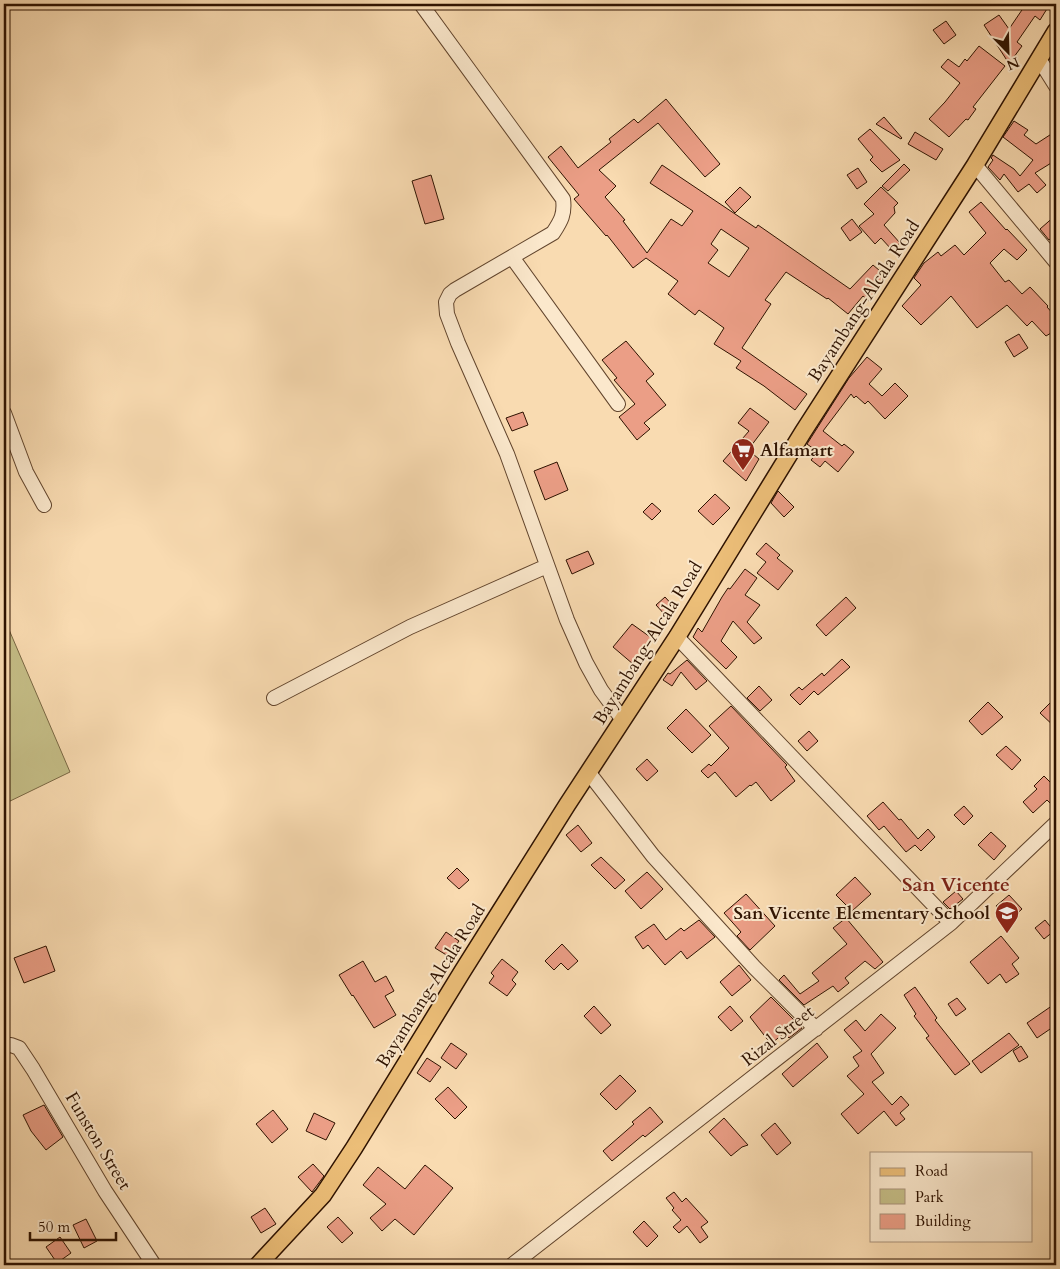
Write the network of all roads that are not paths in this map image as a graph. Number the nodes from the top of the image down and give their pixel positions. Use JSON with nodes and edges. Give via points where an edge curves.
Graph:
{"nodes":[{"id":1,"x":421,"y":4,"type":"edge"},
{"id":2,"x":1056,"y":31,"type":"edge"},
{"id":3,"x":1038,"y":60,"type":"junction"},
{"id":4,"x":1056,"y":86,"type":"edge"},
{"id":5,"x":975,"y":165,"type":"junction"},
{"id":6,"x":512,"y":257,"type":"junction"},
{"id":7,"x":1056,"y":262,"type":"edge"},
{"id":8,"x":618,"y":404,"type":"dead end"},
{"id":9,"x":4,"y":413,"type":"edge"},
{"id":10,"x":44,"y":506,"type":"dead end"},
{"id":11,"x":547,"y":566,"type":"junction"},
{"id":12,"x":677,"y":637,"type":"junction"},
{"id":13,"x":274,"y":698,"type":"dead end"},
{"id":14,"x":623,"y":720,"type":"junction"},
{"id":15,"x":589,"y":773,"type":"junction"},
{"id":16,"x":1056,"y":823,"type":"edge"},
{"id":17,"x":951,"y":923,"type":"junction"},
{"id":18,"x":816,"y":1029,"type":"junction"},
{"id":19,"x":4,"y":1046,"type":"edge"},
{"id":20,"x":154,"y":1265,"type":"edge"},
{"id":21,"x":259,"y":1265,"type":"edge"},
{"id":22,"x":512,"y":1265,"type":"edge"}],
"edges":[{"from":1,"to":6,"type":"street","via":[[563,199],[562,220],[553,233]]},
{"from":2,"to":3,"type":"main road","name":"Bayambang-Alcala Road"},
{"from":3,"to":4,"type":"street"},
{"from":3,"to":5,"type":"main road","name":"Bayambang-Alcala Road"},
{"from":5,"to":7,"type":"street"},
{"from":5,"to":12,"type":"main road","name":"Bayambang-Alcala Road","via":[[802,432]]},
{"from":6,"to":8,"type":"street"},
{"from":6,"to":11,"type":"street","via":[[450,294],[446,302],[447,314],[507,454]]},
{"from":9,"to":10,"type":"street","via":[[26,472]]},
{"from":11,"to":13,"type":"street","via":[[410,627]]},
{"from":11,"to":14,"type":"street","via":[[586,663]]},
{"from":12,"to":14,"type":"main road","name":"Bayambang-Alcala Road"},
{"from":12,"to":17,"type":"street"},
{"from":14,"to":15,"type":"main road","name":"Bayambang-Alcala Road"},
{"from":15,"to":18,"type":"street","via":[[658,862]]},
{"from":15,"to":21,"type":"main road","name":"Bayambang-Alcala Road","via":[[323,1195]]},
{"from":16,"to":17,"type":"street","name":"Rizal Street"},
{"from":17,"to":18,"type":"street","name":"Rizal Street"},
{"from":18,"to":22,"type":"street","name":"Rizal Street"},
{"from":19,"to":20,"type":"street","name":"Funston Street","via":[[19,1048],[105,1191]]}]}
